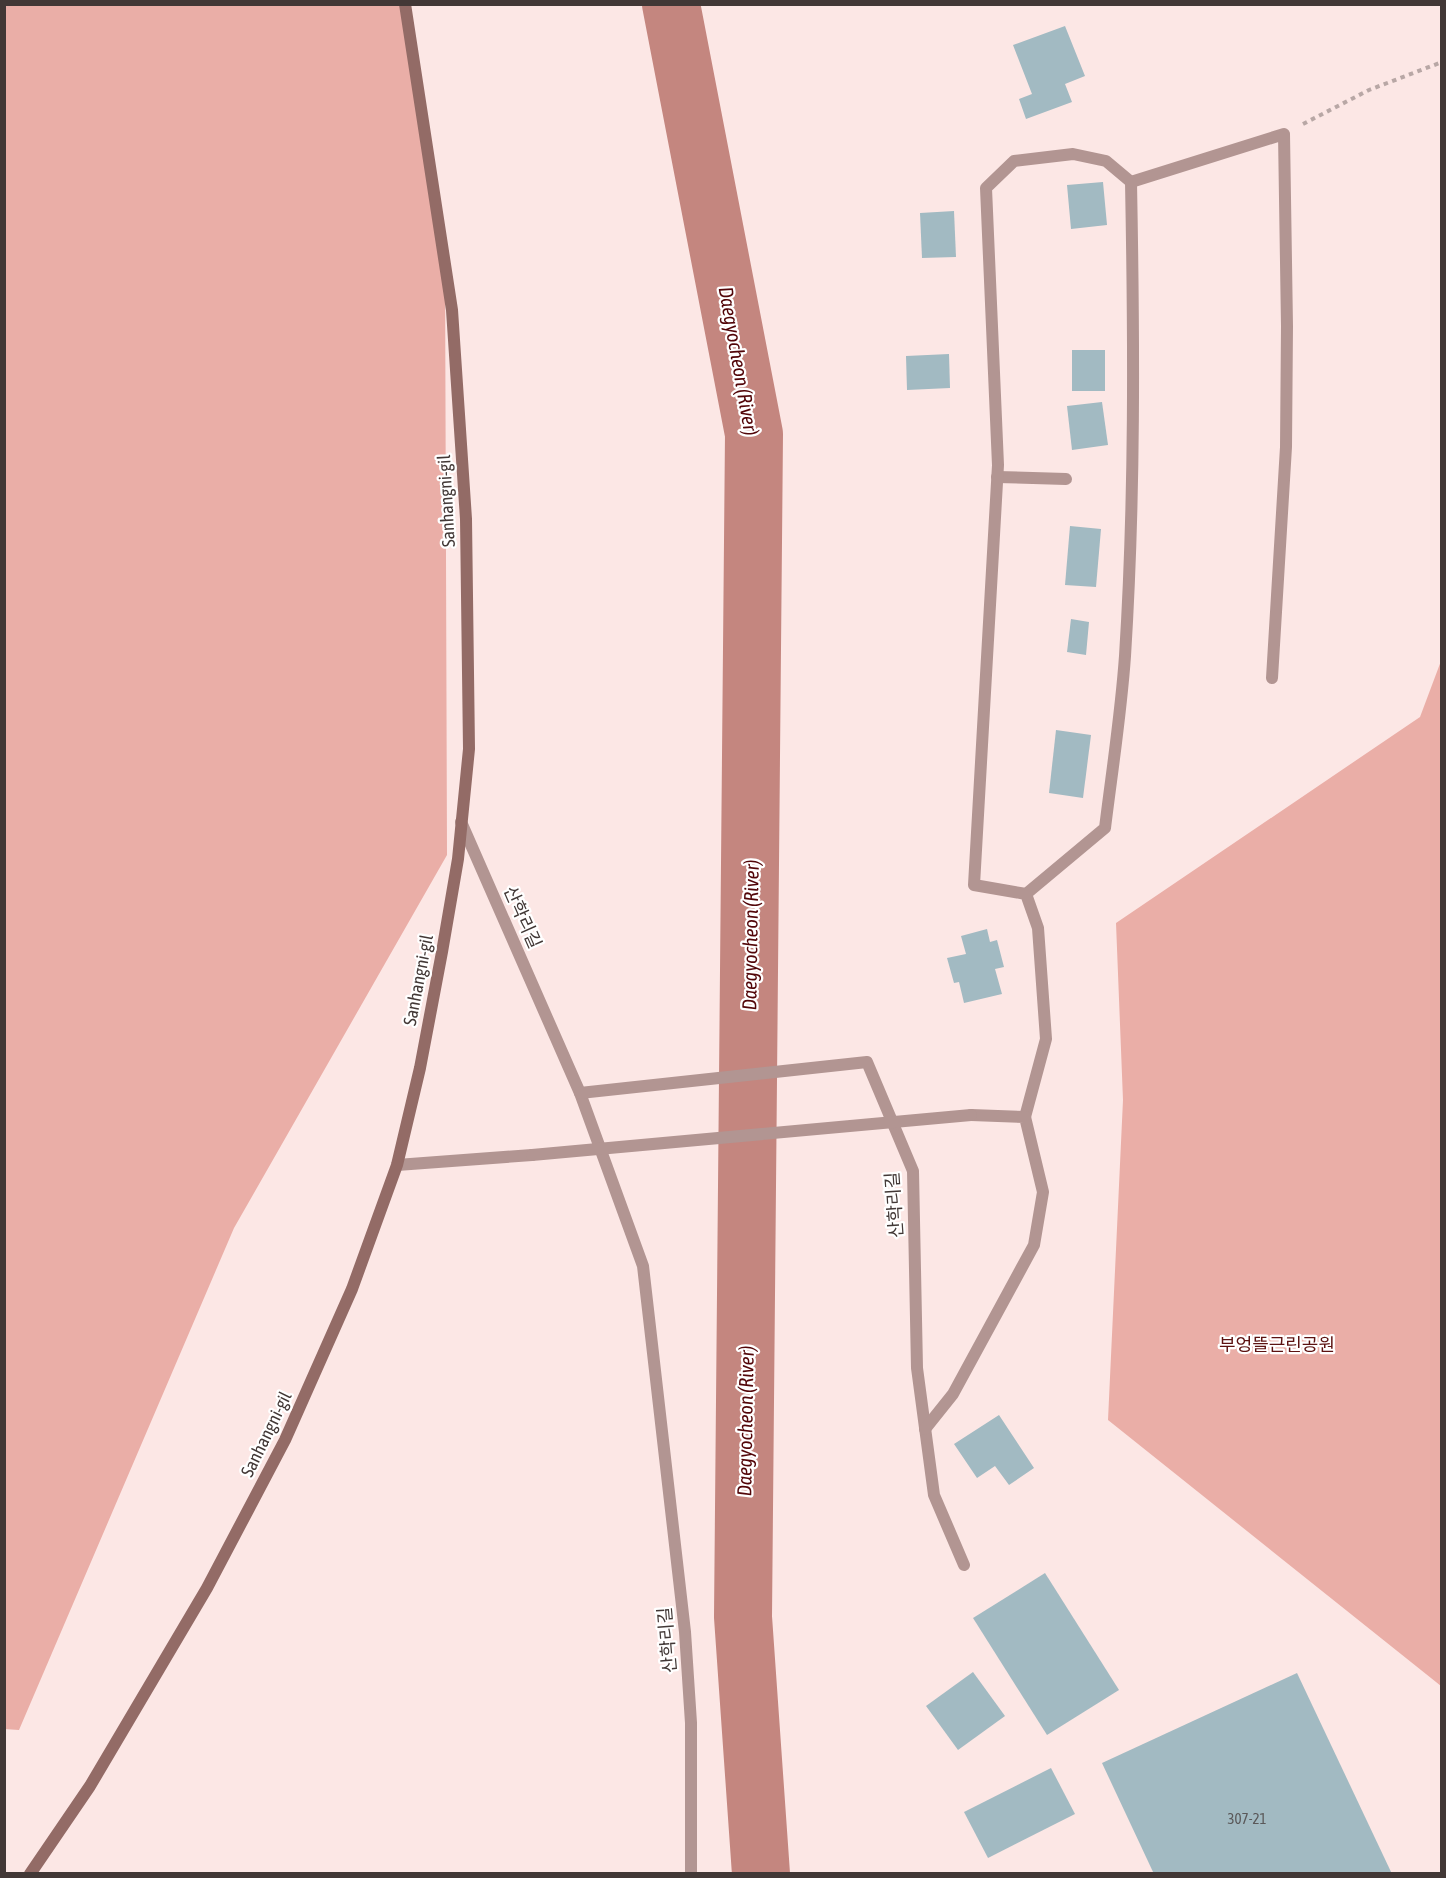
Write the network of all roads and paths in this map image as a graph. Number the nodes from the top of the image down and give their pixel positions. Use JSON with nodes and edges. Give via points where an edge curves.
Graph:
{"nodes":[{"id":1,"x":405,"y":4,"type":"edge"},
{"id":2,"x":1442,"y":62,"type":"edge"},
{"id":3,"x":1284,"y":134,"type":"junction"},
{"id":4,"x":1131,"y":182,"type":"junction"},
{"id":5,"x":997,"y":477,"type":"junction"},
{"id":6,"x":1066,"y":479,"type":"dead end"},
{"id":7,"x":1272,"y":678,"type":"dead end"},
{"id":8,"x":461,"y":822,"type":"junction"},
{"id":9,"x":1026,"y":894,"type":"junction"},
{"id":10,"x":580,"y":1093,"type":"junction"},
{"id":11,"x":1025,"y":1117,"type":"junction"},
{"id":12,"x":396,"y":1165,"type":"junction"},
{"id":13,"x":925,"y":1429,"type":"junction"},
{"id":14,"x":964,"y":1564,"type":"dead end"},
{"id":15,"x":30,"y":1874,"type":"edge"},
{"id":16,"x":691,"y":1874,"type":"edge"}],
"edges":[{"from":1,"to":8,"type":"main road","name":"Sanhangni-gil","via":[[452,310],[466,519],[469,749]]},
{"from":2,"to":3,"type":"path","via":[[1369,90]]},
{"from":3,"to":4,"type":"street"},
{"from":3,"to":7,"type":"street","via":[[1286,447]]},
{"from":4,"to":5,"type":"street","via":[[1106,161],[1073,154],[1014,162],[986,188]]},
{"from":4,"to":9,"type":"street","via":[[1135,352],[1131,534],[1125,658],[1105,828]]},
{"from":5,"to":6,"type":"street"},
{"from":5,"to":9,"type":"street","via":[[974,885]]},
{"from":8,"to":10,"type":"street","name":"산학리길"},
{"from":8,"to":12,"type":"main road","name":"Sanhangni-gil","via":[[442,952]]},
{"from":9,"to":11,"type":"street","via":[[1038,928],[1046,1039]]},
{"from":10,"to":13,"type":"street","name":"산학리길","via":[[867,1062],[913,1171],[917,1368]]},
{"from":10,"to":16,"type":"street","name":"산학리길","via":[[643,1266],[685,1632],[691,1723]]},
{"from":11,"to":12,"type":"street","bridge":true,"via":[[971,1115]]},
{"from":11,"to":13,"type":"street","via":[[1043,1192],[1034,1245],[953,1394]]},
{"from":12,"to":15,"type":"main road","name":"Sanhangni-gil","via":[[352,1289],[285,1440],[207,1588],[90,1786]]},
{"from":13,"to":14,"type":"street","name":"산학리길","via":[[934,1495]]}]}
